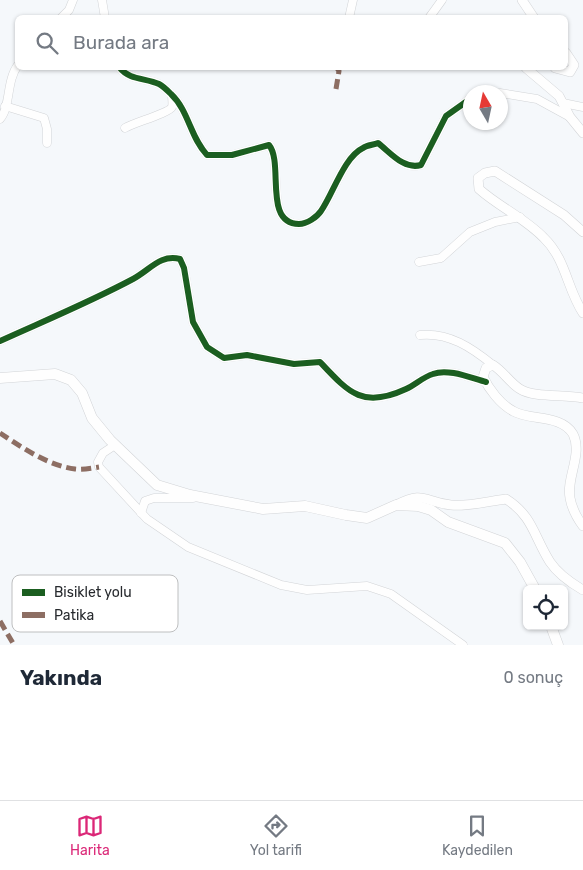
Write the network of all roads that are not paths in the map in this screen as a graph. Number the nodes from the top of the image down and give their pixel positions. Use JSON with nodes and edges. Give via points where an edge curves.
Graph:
{"nodes":[{"id":1,"x":73,"y":0,"type":"edge"},
{"id":2,"x":102,"y":0,"type":"edge"},
{"id":3,"x":353,"y":0,"type":"edge"},
{"id":4,"x":442,"y":0,"type":"edge"},
{"id":5,"x":522,"y":0,"type":"edge"},
{"id":6,"x":63,"y":15,"type":"edge"},
{"id":7,"x":104,"y":15,"type":"edge"},
{"id":8,"x":350,"y":15,"type":"edge"},
{"id":9,"x":431,"y":15,"type":"edge"},
{"id":10,"x":532,"y":15,"type":"edge"},
{"id":11,"x":568,"y":56,"type":"edge"},
{"id":12,"x":16,"y":70,"type":"edge"},
{"id":13,"x":122,"y":70,"type":"edge"},
{"id":14,"x":528,"y":70,"type":"edge"},
{"id":15,"x":563,"y":70,"type":"edge"},
{"id":16,"x":508,"y":94,"type":"edge"},
{"id":17,"x":172,"y":95,"type":"junction"},
{"id":18,"x":563,"y":103,"type":"junction"},
{"id":19,"x":463,"y":104,"type":"edge"},
{"id":20,"x":5,"y":106,"type":"junction"},
{"id":21,"x":583,"y":107,"type":"edge"},
{"id":22,"x":570,"y":117,"type":"junction"},
{"id":23,"x":0,"y":119,"type":"edge"},
{"id":24,"x":125,"y":128,"type":"dead end"},
{"id":25,"x":583,"y":133,"type":"edge"},
{"id":26,"x":47,"y":143,"type":"dead end"},
{"id":27,"x":520,"y":217,"type":"junction"},
{"id":28,"x":583,"y":232,"type":"edge"},
{"id":29,"x":419,"y":262,"type":"dead end"},
{"id":30,"x":583,"y":313,"type":"edge"},
{"id":31,"x":420,"y":335,"type":"dead end"},
{"id":32,"x":0,"y":342,"type":"edge"},
{"id":33,"x":493,"y":365,"type":"junction"},
{"id":34,"x":0,"y":378,"type":"edge"},
{"id":35,"x":486,"y":382,"type":"junction"},
{"id":36,"x":583,"y":398,"type":"edge"},
{"id":37,"x":115,"y":445,"type":"junction"},
{"id":38,"x":202,"y":497,"type":"junction"},
{"id":39,"x":396,"y":505,"type":"junction"},
{"id":40,"x":141,"y":513,"type":"junction"},
{"id":41,"x":583,"y":526,"type":"edge"},
{"id":42,"x":533,"y":585,"type":"edge"},
{"id":43,"x":583,"y":590,"type":"edge"},
{"id":44,"x":552,"y":630,"type":"edge"},
{"id":45,"x":463,"y":645,"type":"edge"},
{"id":46,"x":558,"y":645,"type":"edge"}],
"edges":[{"from":1,"to":6,"type":"street"},
{"from":2,"to":7,"type":"street"},
{"from":3,"to":8,"type":"street"},
{"from":4,"to":9,"type":"street"},
{"from":5,"to":10,"type":"street"},
{"from":11,"to":15,"type":"street","via":[[574,66],[570,72]]},
{"from":12,"to":20,"type":"street"},
{"from":13,"to":17,"type":"street","via":[[159,84]]},
{"from":14,"to":18,"type":"street"},
{"from":16,"to":22,"type":"street","via":[[537,99]]},
{"from":17,"to":19,"type":"street","via":[[198,145],[207,155],[232,155],[269,145],[275,162],[277,203],[282,216],[298,224],[320,213],[350,160],[362,148],[378,143],[405,165],[421,166],[446,116]]},
{"from":17,"to":24,"type":"street","via":[[172,107],[168,112]]},
{"from":18,"to":21,"type":"street"},
{"from":18,"to":22,"type":"street"},
{"from":20,"to":23,"type":"street"},
{"from":20,"to":26,"type":"street","via":[[44,118]]},
{"from":22,"to":25,"type":"street"},
{"from":27,"to":28,"type":"street","via":[[489,198],[479,188],[478,178],[495,172],[564,215]]},
{"from":27,"to":29,"type":"street","via":[[470,232],[441,258]]},
{"from":27,"to":30,"type":"street","via":[[545,238],[565,267],[574,298]]},
{"from":31,"to":33,"type":"street","via":[[444,336],[473,350]]},
{"from":32,"to":35,"type":"street","via":[[134,279],[162,259],[171,257],[180,259],[184,268],[193,322],[207,347],[224,358],[247,355],[294,364],[320,362],[347,389],[368,399],[389,396],[433,373],[445,372]]},
{"from":33,"to":35,"type":"street","via":[[486,368],[483,377]]},
{"from":33,"to":36,"type":"street","via":[[519,389],[534,394],[566,394]]},
{"from":34,"to":37,"type":"main road","via":[[55,374],[71,380],[82,393],[92,418]]},
{"from":35,"to":41,"type":"street","via":[[490,390],[513,411],[565,425],[573,434],[577,447],[570,497]]},
{"from":37,"to":38,"type":"main road","via":[[157,485]]},
{"from":37,"to":40,"type":"street","via":[[104,453],[98,462],[99,467]]},
{"from":38,"to":39,"type":"main road","via":[[263,509],[305,506],[367,518]]},
{"from":38,"to":40,"type":"street","via":[[154,498],[145,501]]},
{"from":39,"to":42,"type":"main road","via":[[418,506],[505,543]]},
{"from":39,"to":43,"type":"street","via":[[412,497],[425,497],[451,505],[506,499],[524,512],[551,564]]},
{"from":40,"to":45,"type":"street","via":[[188,547],[281,585],[307,590],[367,586],[391,594]]},
{"from":44,"to":46,"type":"main road"}]}
